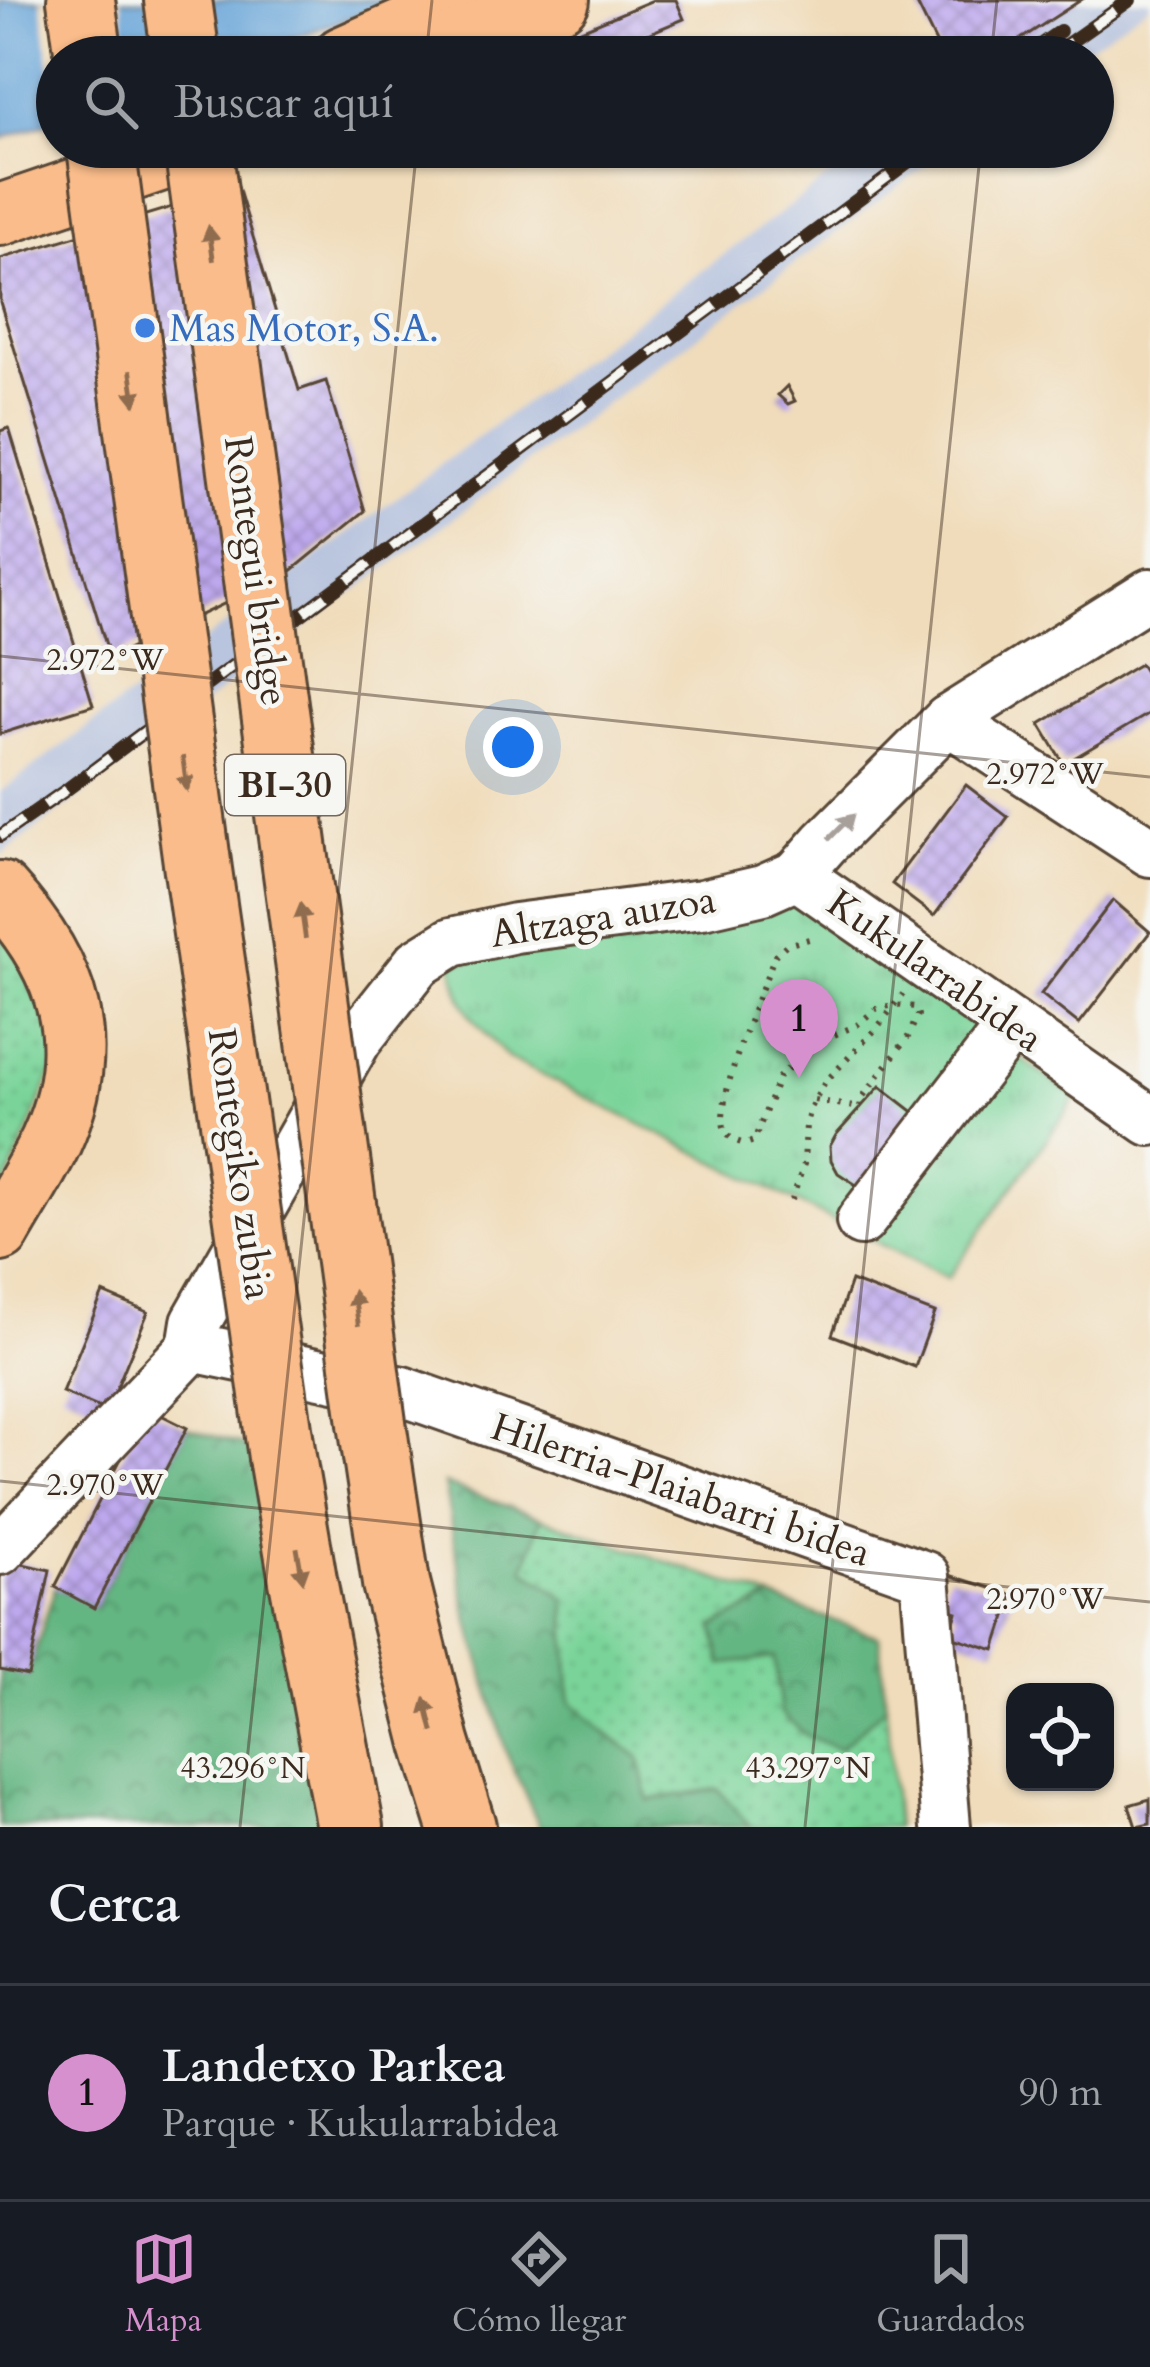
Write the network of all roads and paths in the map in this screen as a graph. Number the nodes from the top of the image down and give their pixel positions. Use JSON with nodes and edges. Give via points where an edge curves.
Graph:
{"nodes":[{"id":1,"x":81,"y":0,"type":"edge"},
{"id":2,"x":178,"y":0,"type":"edge"},
{"id":3,"x":473,"y":0,"type":"edge"},
{"id":4,"x":559,"y":0,"type":"edge"},
{"id":5,"x":85,"y":36,"type":"edge"},
{"id":6,"x":183,"y":36,"type":"edge"},
{"id":7,"x":391,"y":36,"type":"edge"},
{"id":8,"x":471,"y":36,"type":"edge"},
{"id":9,"x":36,"y":168,"type":"edge"},
{"id":10,"x":105,"y":168,"type":"edge"},
{"id":11,"x":138,"y":168,"type":"edge"},
{"id":12,"x":202,"y":168,"type":"edge"},
{"id":13,"x":0,"y":179,"type":"edge"},
{"id":14,"x":0,"y":215,"type":"edge"},
{"id":15,"x":1150,"y":592,"type":"edge"},
{"id":16,"x":948,"y":720,"type":"junction"},
{"id":17,"x":1150,"y":853,"type":"edge"},
{"id":18,"x":797,"y":875,"type":"junction"},
{"id":19,"x":6,"y":899,"type":"edge"},
{"id":20,"x":824,"y":936,"type":"dead end"},
{"id":21,"x":906,"y":991,"type":"dead end"},
{"id":22,"x":894,"y":1005,"type":"junction"},
{"id":23,"x":1012,"y":1025,"type":"junction"},
{"id":24,"x":814,"y":1100,"type":"junction"},
{"id":25,"x":1150,"y":1121,"type":"edge"},
{"id":26,"x":792,"y":1200,"type":"dead end"},
{"id":27,"x":861,"y":1220,"type":"dead end"},
{"id":28,"x":0,"y":1231,"type":"edge"},
{"id":29,"x":192,"y":1346,"type":"junction"},
{"id":30,"x":0,"y":1550,"type":"edge"},
{"id":31,"x":321,"y":1672,"type":"junction"},
{"id":32,"x":350,"y":1827,"type":"edge"},
{"id":33,"x":361,"y":1827,"type":"edge"},
{"id":34,"x":462,"y":1827,"type":"edge"},
{"id":35,"x":946,"y":1827,"type":"edge"}],
"edges":[{"from":1,"to":5,"type":"highway"},
{"from":2,"to":6,"type":"highway"},
{"from":3,"to":7,"type":"main road"},
{"from":4,"to":8,"type":"main road"},
{"from":9,"to":13,"type":"main road"},
{"from":10,"to":31,"type":"highway","name":"Rontegiko zubia","number":"BI-30","one_way":true,"bridge":true,"via":[[282,1457]]},
{"from":11,"to":14,"type":"main road"},
{"from":34,"to":12,"type":"highway","name":"Rontegui bridge","number":"BI-30","one_way":true,"bridge":true,"via":[[396,1583]]},
{"from":15,"to":16,"type":"street","name":"Kukularrabidea"},
{"from":16,"to":17,"type":"street"},
{"from":18,"to":16,"type":"street","name":"Kukularrabidea","one_way":true},
{"from":18,"to":23,"type":"street","name":"Kukularrabidea"},
{"from":18,"to":29,"type":"street","name":"Altzaga auzoa","via":[[702,904],[452,942],[418,963],[357,1040],[196,1322]]},
{"from":19,"to":28,"type":"main road","via":[[38,936],[60,980],[72,1066],[49,1145]]},
{"from":20,"to":22,"type":"path","via":[[786,945],[775,956],[722,1110],[729,1137],[754,1141],[790,1066]]},
{"from":21,"to":22,"type":"path"},
{"from":22,"to":24,"type":"path"},
{"from":22,"to":24,"type":"path","via":[[915,1007],[918,1015],[860,1108]]},
{"from":23,"to":25,"type":"street","name":"Kukularrabidea"},
{"from":23,"to":27,"type":"street"},
{"from":24,"to":26,"type":"path"},
{"from":29,"to":30,"type":"street","name":"Altzaga auzoa"},
{"from":29,"to":35,"type":"street","name":"Hilerria-Plaiabarri bidea","via":[[402,1391],[925,1576]]},
{"from":31,"to":32,"type":"highway"},
{"from":31,"to":33,"type":"highway","number":"BI-30"}]}
